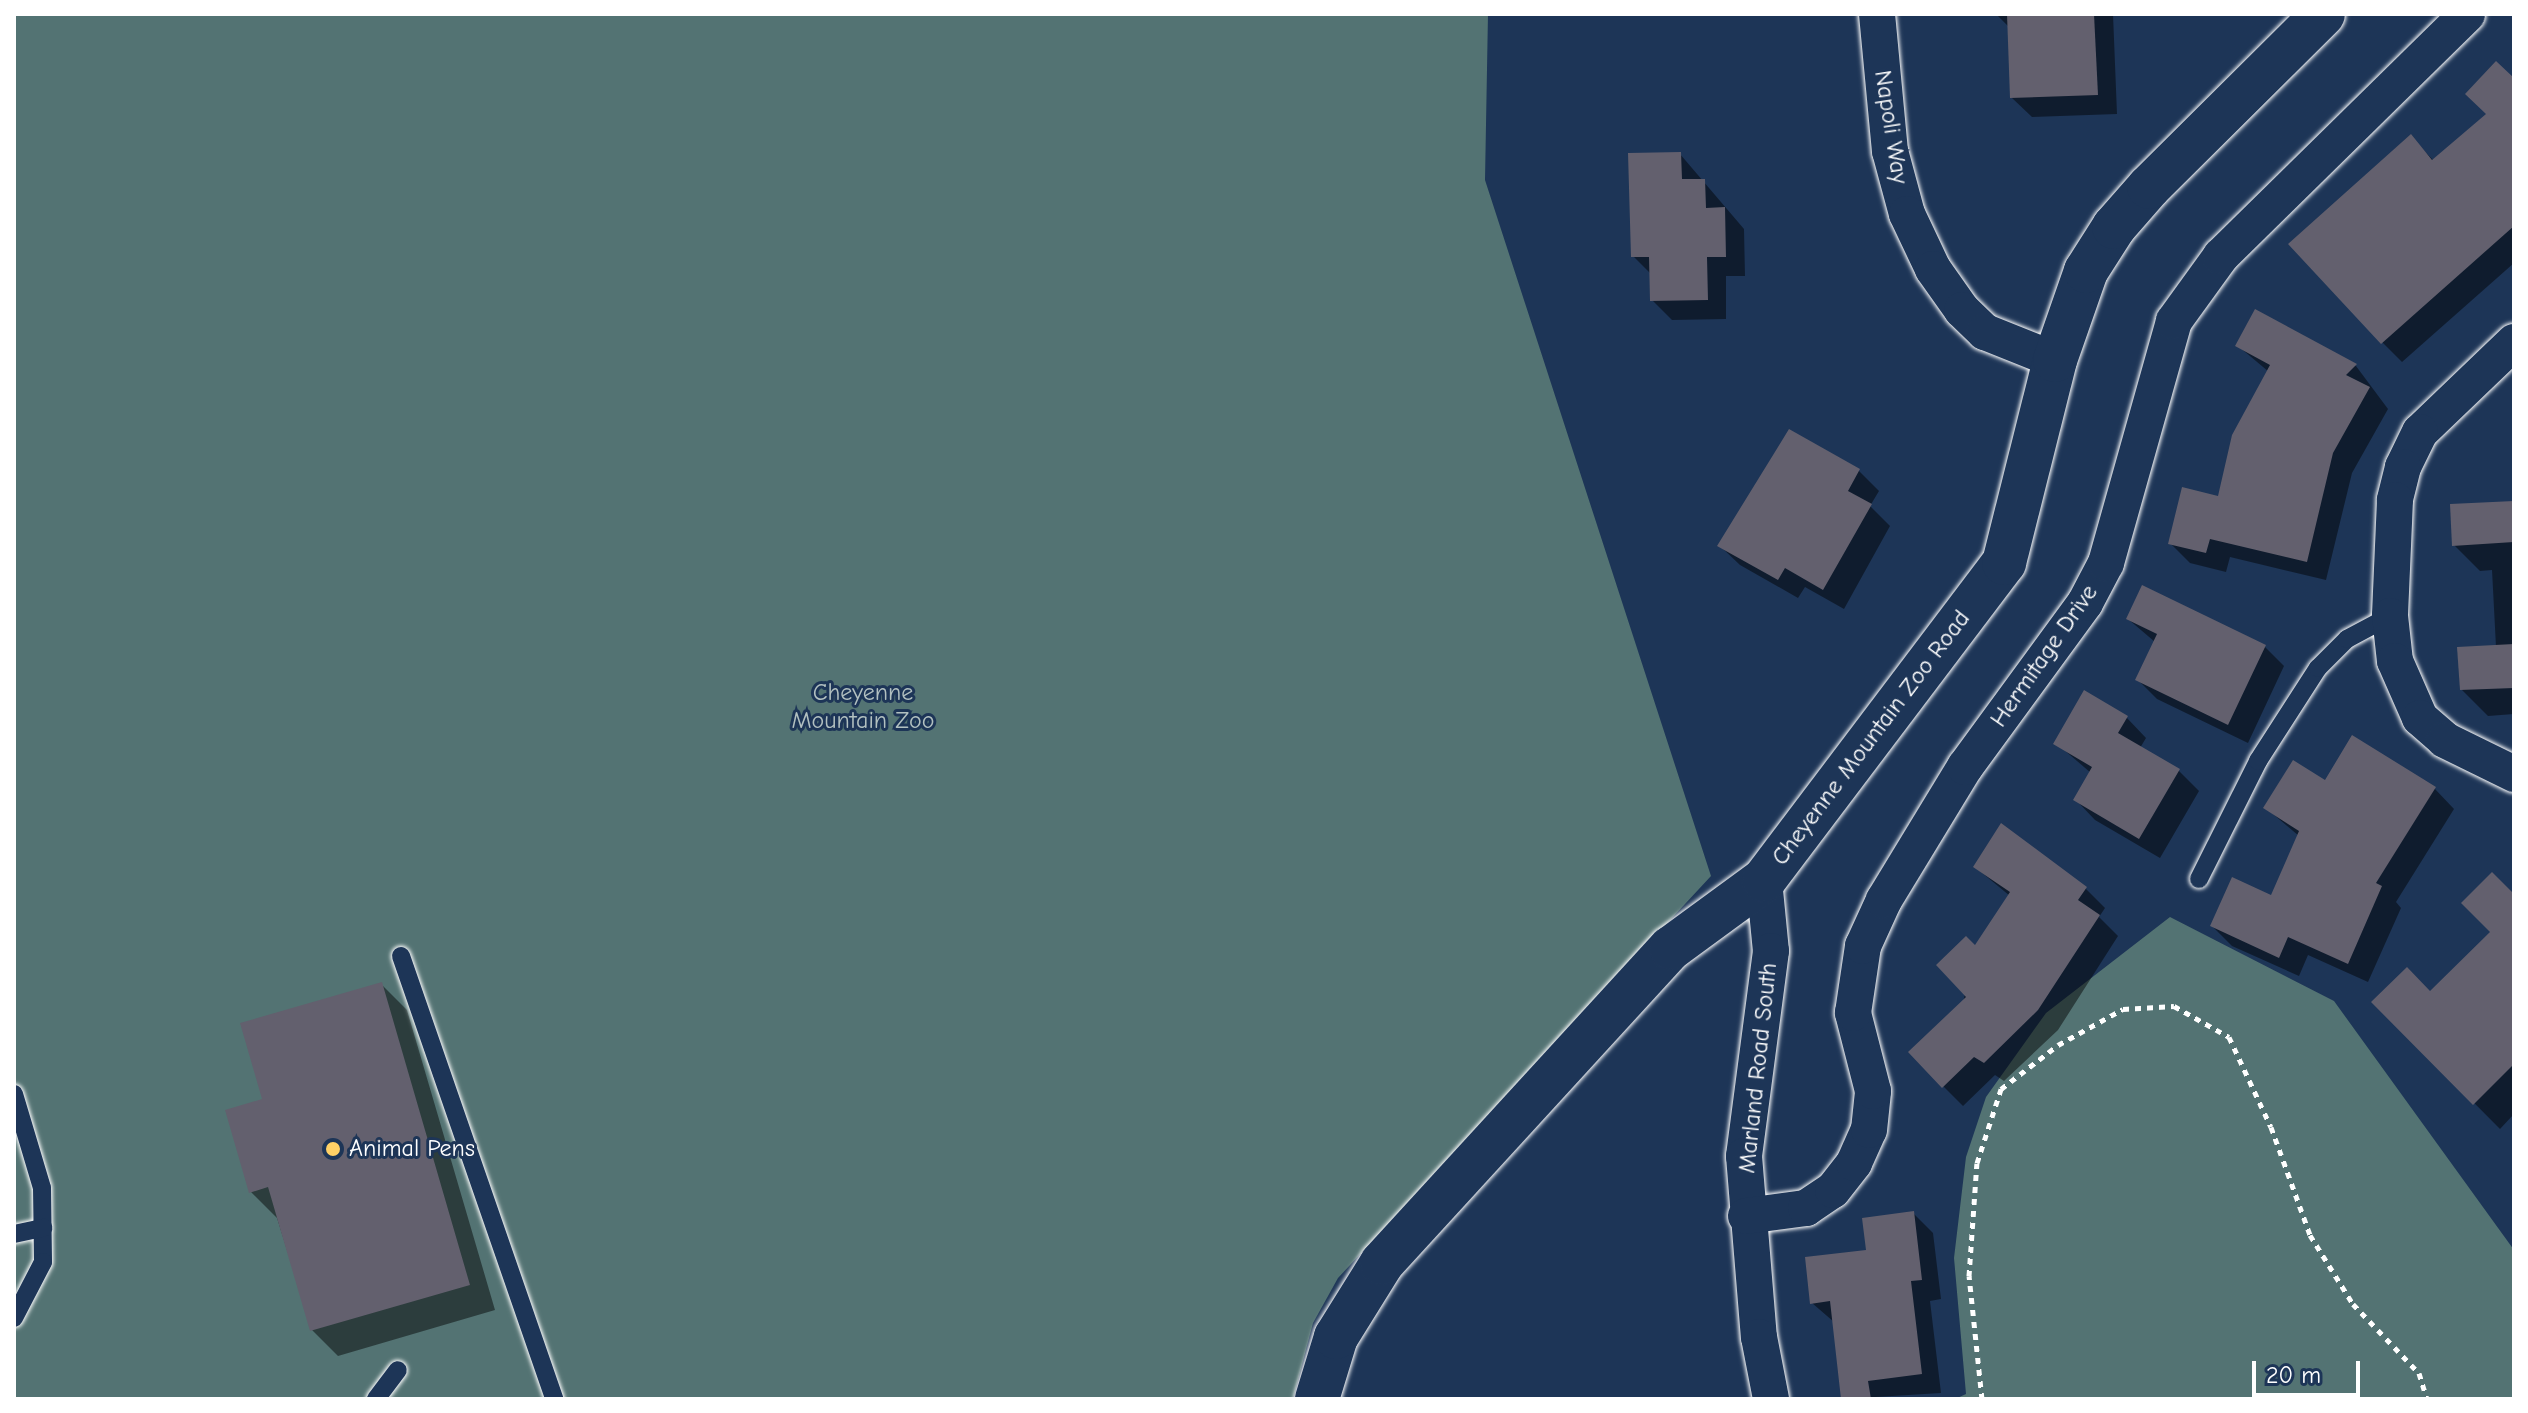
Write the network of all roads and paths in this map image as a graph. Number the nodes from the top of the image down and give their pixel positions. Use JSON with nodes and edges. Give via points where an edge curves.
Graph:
{"nodes":[{"id":1,"x":1877,"y":14,"type":"edge"},
{"id":2,"x":2323,"y":14,"type":"edge"},
{"id":3,"x":2467,"y":14,"type":"edge"},
{"id":4,"x":2514,"y":342,"type":"edge"},
{"id":5,"x":2055,"y":360,"type":"junction"},
{"id":6,"x":2390,"y":616,"type":"junction"},
{"id":7,"x":2514,"y":774,"type":"edge"},
{"id":8,"x":2199,"y":879,"type":"dead end"},
{"id":9,"x":1764,"y":880,"type":"junction"},
{"id":10,"x":401,"y":956,"type":"dead end"},
{"id":11,"x":14,"y":1094,"type":"edge"},
{"id":12,"x":1746,"y":1216,"type":"junction"},
{"id":13,"x":43,"y":1228,"type":"junction"},
{"id":14,"x":14,"y":1234,"type":"edge"},
{"id":15,"x":14,"y":1318,"type":"edge"},
{"id":16,"x":398,"y":1370,"type":"dead end"},
{"id":17,"x":376,"y":1399,"type":"edge"},
{"id":18,"x":554,"y":1399,"type":"edge"},
{"id":19,"x":1317,"y":1399,"type":"edge"},
{"id":20,"x":1771,"y":1399,"type":"edge"},
{"id":21,"x":1982,"y":1399,"type":"edge"},
{"id":22,"x":2427,"y":1399,"type":"edge"}],
"edges":[{"from":1,"to":5,"type":"street","name":"Napoli Way","via":[[1890,151],[1907,214],[1933,269],[1985,332]]},
{"from":2,"to":5,"type":"street","name":"Cheyenne Mountain Zoo Road","via":[[2114,227],[2086,271]]},
{"from":3,"to":12,"type":"street","name":"Hermitage Drive","via":[[2221,256],[2174,321],[2106,563],[2085,603],[1965,767],[1884,900],[1863,946],[1853,1013],[1873,1091],[1869,1130],[1854,1163],[1833,1190],[1806,1208]]},
{"from":4,"to":6,"type":"street","via":[[2420,432],[2403,467],[2395,500]]},
{"from":5,"to":9,"type":"street","name":"Cheyenne Mountain Zoo Road","via":[[2004,563]]},
{"from":6,"to":7,"type":"street","via":[[2395,661],[2420,718],[2445,740]]},
{"from":6,"to":8,"type":"lane","via":[[2347,639],[2318,668],[2258,761]]},
{"from":9,"to":12,"type":"street","name":"Marland Road South","via":[[1771,951],[1744,1156]]},
{"from":9,"to":19,"type":"street","name":"Cheyenne Mountain Zoo Road","via":[[1671,948],[1382,1263],[1336,1337]]},
{"from":10,"to":18,"type":"lane"},
{"from":11,"to":13,"type":"lane","via":[[42,1188]]},
{"from":12,"to":20,"type":"street","name":"Marland Road South"},
{"from":13,"to":14,"type":"lane"},
{"from":13,"to":15,"type":"lane","via":[[43,1262]]},
{"from":16,"to":17,"type":"lane"},
{"from":21,"to":22,"type":"path","via":[[1969,1276],[1977,1163],[2001,1089],[2058,1045],[2123,1009],[2174,1006],[2229,1037],[2271,1127],[2310,1235],[2353,1304],[2419,1373]]}]}
